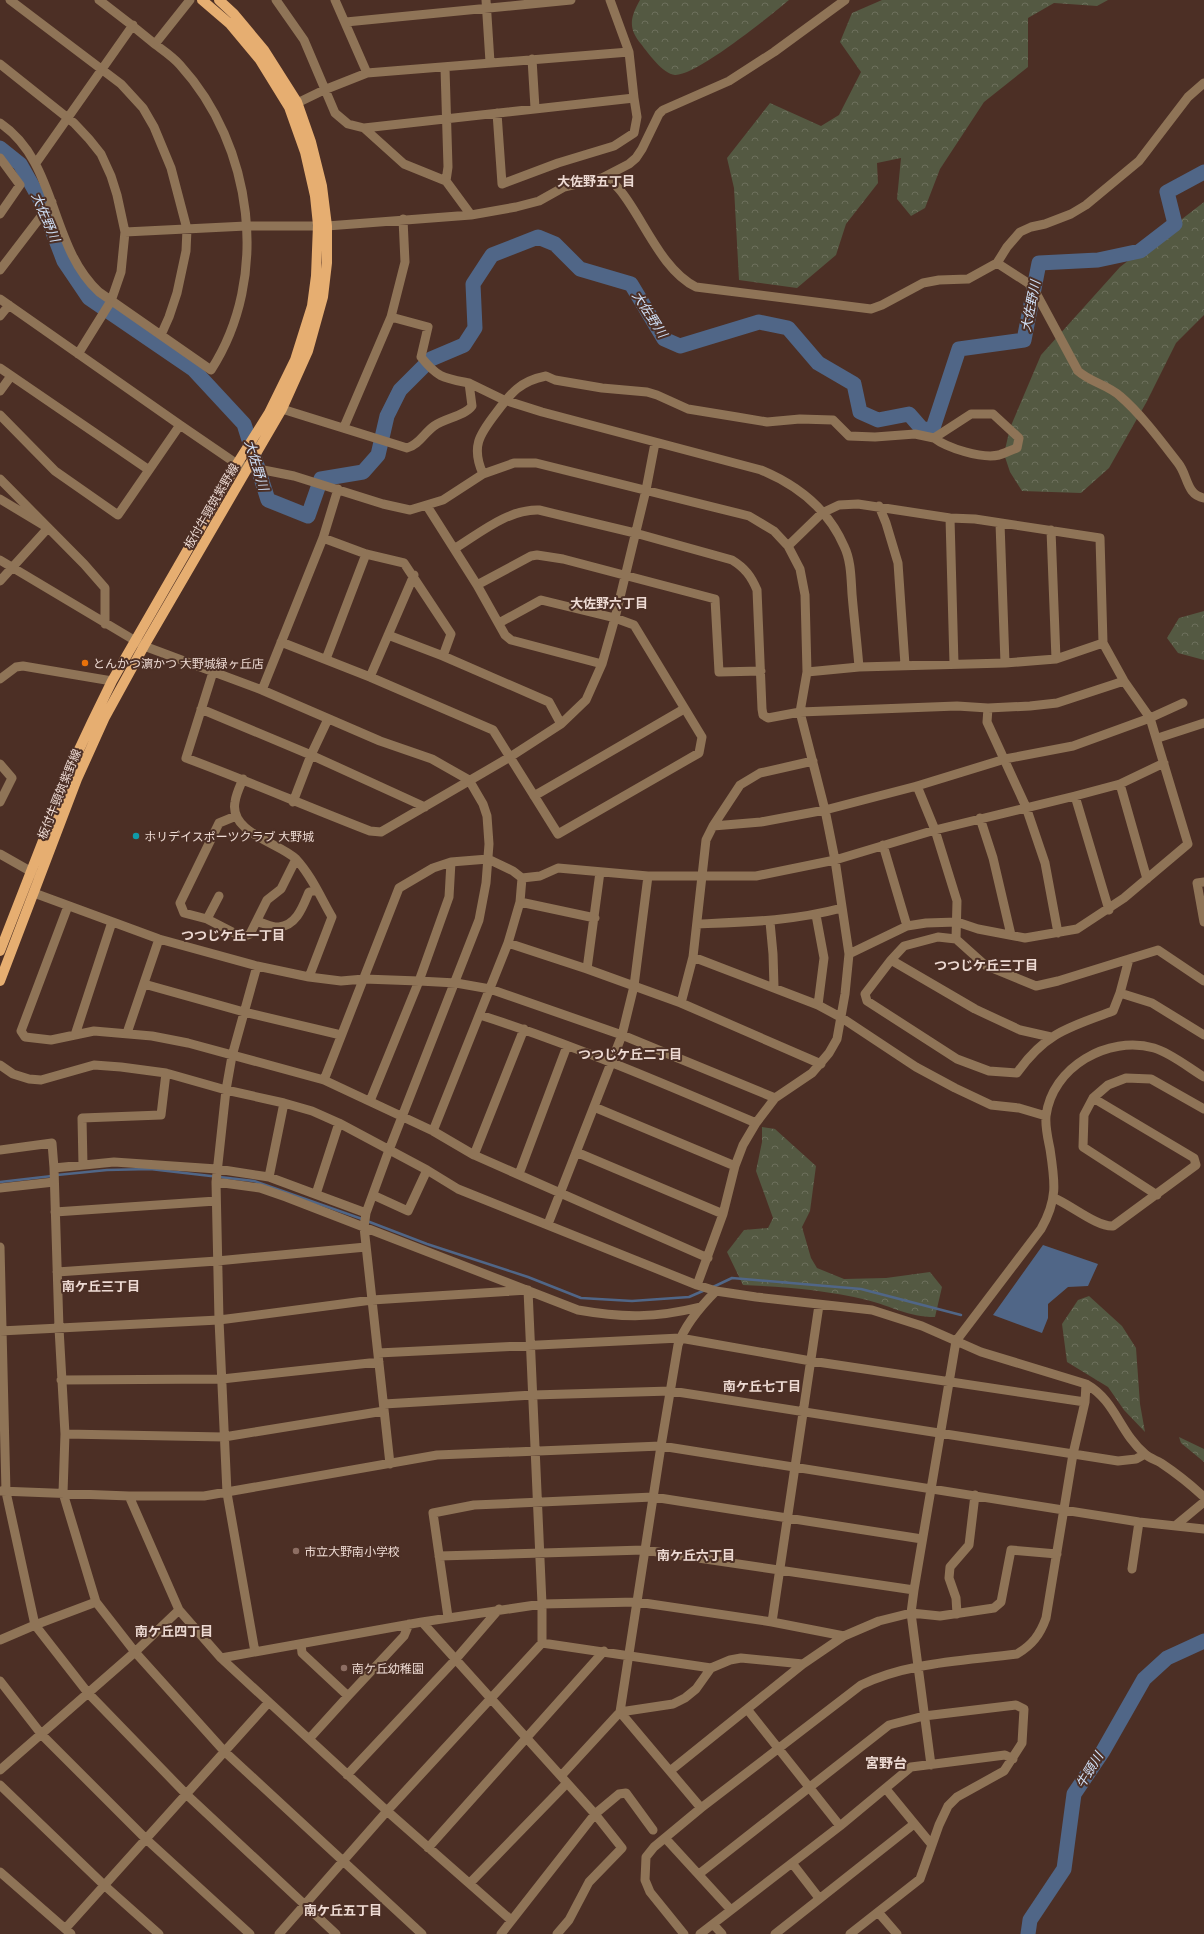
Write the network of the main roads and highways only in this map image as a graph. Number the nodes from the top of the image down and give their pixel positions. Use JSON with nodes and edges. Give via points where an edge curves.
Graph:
{"nodes":[{"id":1,"x":202,"y":0,"type":"edge"},
{"id":2,"x":219,"y":0,"type":"edge"},
{"id":3,"x":293,"y":104,"type":"junction"},
{"id":4,"x":322,"y":225,"type":"junction"},
{"id":5,"x":140,"y":644,"type":"junction"},
{"id":6,"x":0,"y":951,"type":"edge"},
{"id":7,"x":0,"y":980,"type":"edge"}],
"edges":[{"from":1,"to":3,"type":"main road","name":"板付牛頸筑紫野線","via":[[230,24]]},
{"from":2,"to":3,"type":"main road","name":"板付牛頸筑紫野線","via":[[264,50]]},
{"from":3,"to":4,"type":"main road","name":"板付牛頸筑紫野線"},
{"from":4,"to":5,"type":"main road","name":"板付牛頸筑紫野線","via":[[312,306],[295,360],[269,413],[237,464]]},
{"from":4,"to":5,"type":"main road","name":"板付牛頸筑紫野線","via":[[327,263],[323,297],[308,351],[282,409]]},
{"from":5,"to":6,"type":"main road","name":"板付牛頸筑紫野線","via":[[112,681],[76,756]]},
{"from":5,"to":7,"type":"main road","name":"板付牛頸筑紫野線","via":[[77,779]]}]}
